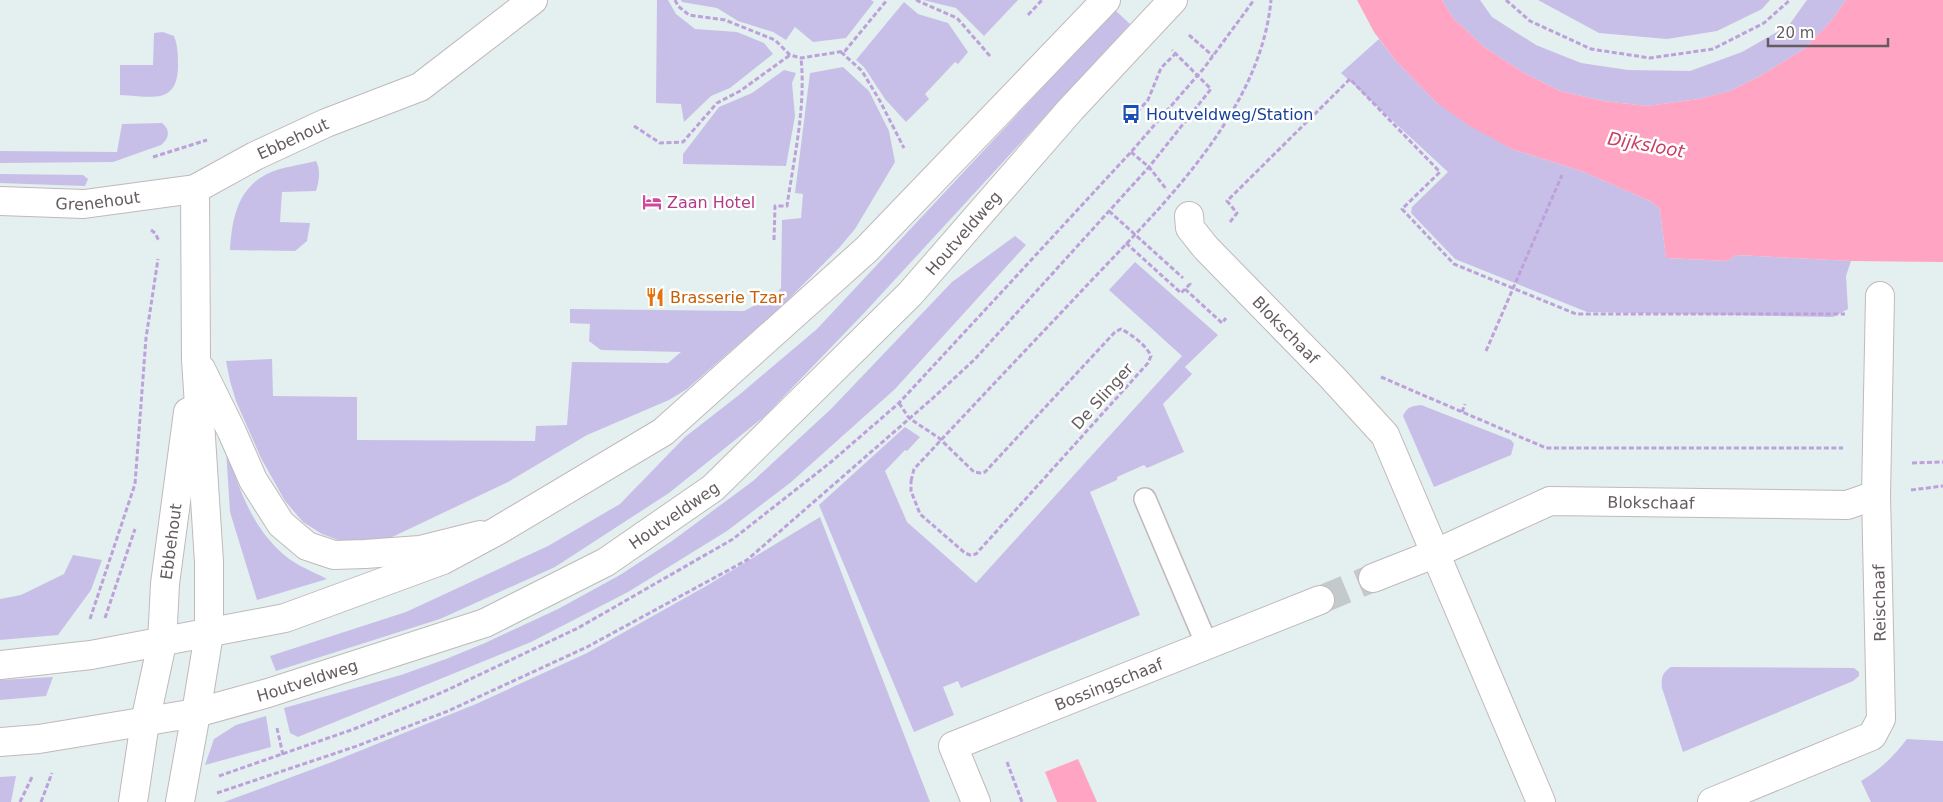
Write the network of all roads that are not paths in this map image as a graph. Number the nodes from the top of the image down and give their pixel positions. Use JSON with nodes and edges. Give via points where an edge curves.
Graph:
{"nodes":[{"id":1,"x":533,"y":0,"type":"edge"},
{"id":2,"x":1106,"y":0,"type":"edge"},
{"id":3,"x":1173,"y":0,"type":"edge"},
{"id":4,"x":194,"y":189,"type":"junction"},
{"id":5,"x":0,"y":201,"type":"edge"},
{"id":6,"x":1188,"y":216,"type":"dead end"},
{"id":7,"x":1879,"y":305,"type":"road end"},
{"id":8,"x":196,"y":359,"type":"junction"},
{"id":9,"x":1876,"y":495,"type":"junction"},
{"id":10,"x":1145,"y":499,"type":"dead end"},
{"id":11,"x":497,"y":531,"type":"junction"},
{"id":12,"x":1434,"y":554,"type":"junction"},
{"id":13,"x":1373,"y":578,"type":"tunnel mouth"},
{"id":14,"x":1320,"y":600,"type":"tunnel mouth"},
{"id":15,"x":209,"y":634,"type":"junction"},
{"id":16,"x":162,"y":643,"type":"junction"},
{"id":17,"x":1207,"y":645,"type":"junction"},
{"id":18,"x":0,"y":665,"type":"edge"},
{"id":19,"x":196,"y":713,"type":"junction"},
{"id":20,"x":145,"y":722,"type":"junction"},
{"id":21,"x":0,"y":742,"type":"edge"},
{"id":22,"x":133,"y":802,"type":"edge"},
{"id":23,"x":180,"y":802,"type":"edge"},
{"id":24,"x":976,"y":802,"type":"edge"},
{"id":25,"x":1541,"y":802,"type":"edge"},
{"id":26,"x":1712,"y":802,"type":"edge"}],
"edges":[{"from":1,"to":4,"type":"street","name":"Ebbehout","via":[[420,87],[317,127]]},
{"from":2,"to":11,"type":"street","via":[[867,249],[664,432]]},
{"from":3,"to":19,"type":"street","name":"Houtveldweg","via":[[1071,108],[910,294],[713,488],[606,562],[485,623]]},
{"from":4,"to":5,"type":"street","name":"Grenehout","via":[[84,204]]},
{"from":4,"to":8,"type":"street","name":"Ebbehout"},
{"from":6,"to":12,"type":"street","name":"Blokschaaf","via":[[1190,228],[1206,248],[1385,435]]},
{"from":7,"to":9,"type":"street","name":"Reischaaf"},
{"from":8,"to":11,"type":"street","via":[[253,480],[281,524],[307,546],[334,555],[420,550]]},
{"from":8,"to":15,"type":"street","name":"Ebbehout","via":[[210,562]]},
{"from":8,"to":16,"type":"street","name":"Ebbehout","via":[[171,528]]},
{"from":9,"to":12,"type":"street","name":"Blokschaaf","via":[[1847,505],[1550,501]]},
{"from":9,"to":26,"type":"street","name":"Reischaaf","via":[[1881,718],[1872,736]]},
{"from":10,"to":17,"type":"lane"},
{"from":11,"to":15,"type":"street","via":[[443,560],[285,618]]},
{"from":12,"to":13,"type":"street"},
{"from":12,"to":25,"type":"street","name":"Blokschaaf"},
{"from":14,"to":17,"type":"street","name":"Bossingschaaf"},
{"from":15,"to":16,"type":"street"},
{"from":15,"to":19,"type":"street","name":"Ebbehout"},
{"from":16,"to":18,"type":"street"},
{"from":16,"to":20,"type":"street","name":"Ebbehout"},
{"from":17,"to":24,"type":"street","name":"Bossingschaaf","via":[[953,746]]},
{"from":19,"to":20,"type":"street","name":"Houtveldweg"},
{"from":19,"to":23,"type":"street","name":"Ebbehout"},
{"from":20,"to":21,"type":"street","name":"Houtveldweg"},
{"from":20,"to":22,"type":"street","name":"Ebbehout"}]}
